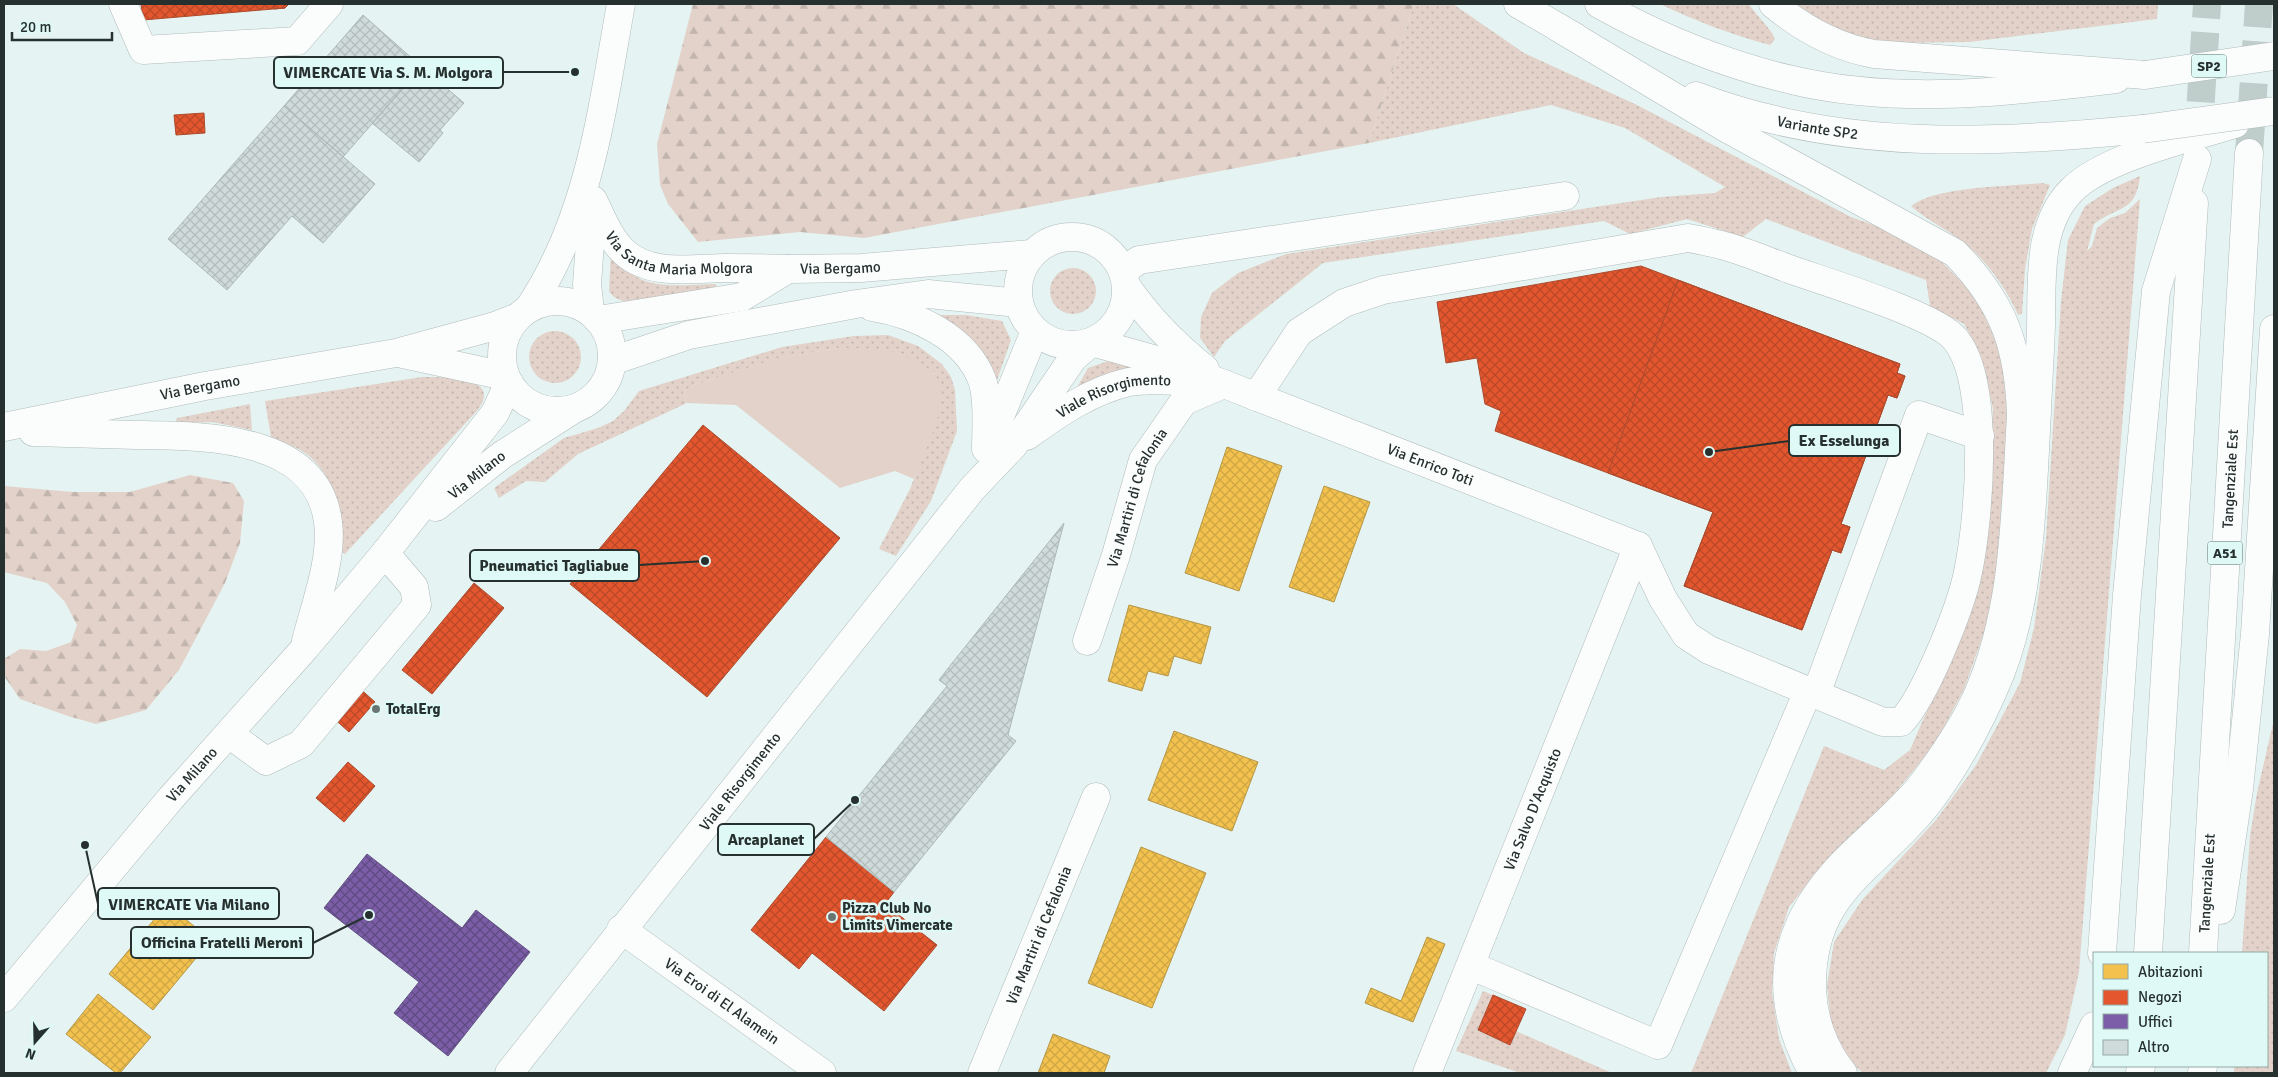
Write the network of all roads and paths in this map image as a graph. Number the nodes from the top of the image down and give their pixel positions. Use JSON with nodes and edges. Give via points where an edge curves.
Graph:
{"nodes":[{"id":1,"x":123,"y":4,"type":"edge"},
{"id":2,"x":329,"y":4,"type":"edge"},
{"id":3,"x":621,"y":4,"type":"edge"},
{"id":4,"x":1518,"y":4,"type":"edge"},
{"id":5,"x":1599,"y":4,"type":"edge"},
{"id":6,"x":1772,"y":4,"type":"edge"},
{"id":7,"x":1559,"y":28,"type":"junction"},
{"id":8,"x":2274,"y":56,"type":"edge"},
{"id":9,"x":2145,"y":76,"type":"junction"},
{"id":10,"x":2273,"y":111,"type":"edge"},
{"id":11,"x":2248,"y":153,"type":"tunnel mouth"},
{"id":12,"x":592,"y":163,"type":"junction"},
{"id":13,"x":1565,"y":196,"type":"dead end"},
{"id":14,"x":593,"y":200,"type":"junction"},
{"id":15,"x":1031,"y":254,"type":"junction"},
{"id":16,"x":788,"y":269,"type":"junction"},
{"id":17,"x":1125,"y":279,"type":"junction"},
{"id":18,"x":1019,"y":303,"type":"junction"},
{"id":19,"x":856,"y":304,"type":"junction"},
{"id":20,"x":523,"y":312,"type":"junction"},
{"id":21,"x":594,"y":316,"type":"junction"},
{"id":22,"x":2274,"y":329,"type":"edge"},
{"id":23,"x":1035,"y":331,"type":"junction"},
{"id":24,"x":1092,"y":342,"type":"junction"},
{"id":25,"x":396,"y":353,"type":"junction"},
{"id":26,"x":612,"y":361,"type":"junction"},
{"id":27,"x":507,"y":380,"type":"junction"},
{"id":28,"x":1224,"y":384,"type":"junction"},
{"id":29,"x":1256,"y":397,"type":"junction"},
{"id":30,"x":578,"y":407,"type":"junction"},
{"id":31,"x":4,"y":427,"type":"edge"},
{"id":32,"x":4,"y":432,"type":"edge"},
{"id":33,"x":1980,"y":436,"type":"junction"},
{"id":34,"x":1013,"y":446,"type":"junction"},
{"id":35,"x":986,"y":449,"type":"junction"},
{"id":36,"x":972,"y":489,"type":"junction"},
{"id":37,"x":1638,"y":546,"type":"junction"},
{"id":38,"x":385,"y":553,"type":"junction"},
{"id":39,"x":2274,"y":568,"type":"edge"},
{"id":40,"x":2255,"y":634,"type":"junction"},
{"id":41,"x":1086,"y":641,"type":"dead end"},
{"id":42,"x":305,"y":648,"type":"junction"},
{"id":43,"x":1812,"y":693,"type":"junction"},
{"id":44,"x":229,"y":734,"type":"junction"},
{"id":45,"x":1096,"y":797,"type":"dead end"},
{"id":46,"x":621,"y":929,"type":"junction"},
{"id":47,"x":2102,"y":952,"type":"edge"},
{"id":48,"x":2148,"y":952,"type":"edge"},
{"id":49,"x":2203,"y":952,"type":"edge"},
{"id":50,"x":2216,"y":952,"type":"edge"},
{"id":51,"x":1472,"y":966,"type":"junction"},
{"id":52,"x":4,"y":998,"type":"edge"},
{"id":53,"x":2093,"y":1028,"type":"edge"},
{"id":54,"x":509,"y":1073,"type":"edge"},
{"id":55,"x":822,"y":1073,"type":"edge"},
{"id":56,"x":982,"y":1073,"type":"edge"},
{"id":57,"x":1428,"y":1073,"type":"edge"},
{"id":58,"x":1813,"y":1073,"type":"edge"},
{"id":59,"x":1843,"y":1073,"type":"edge"},
{"id":60,"x":2072,"y":1073,"type":"edge"}],
"edges":[{"from":1,"to":2,"type":"main road","via":[[143,50],[296,41]]},
{"from":3,"to":12,"type":"main road","name":"Via Santa Maria Molgora"},
{"from":4,"to":7,"type":"main road","name":"Variante SP2"},
{"from":5,"to":9,"type":"main road","number":"SP2","via":[[1635,24],[1740,67],[1793,81],[1846,89],[1920,93],[2005,91]]},
{"from":6,"to":9,"type":"main road","via":[[1818,36],[1860,52]]},
{"from":7,"to":10,"type":"main road","name":"Variante SP2","bridge":true,"via":[[1653,79],[1752,116],[1822,130],[1888,138],[1967,140],[2081,135]]},
{"from":7,"to":58,"type":"main road","via":[[1726,128],[1955,253],[1974,272],[2000,311],[2012,345],[2021,416],[2010,578],[1998,638],[1977,696],[1924,780],[1842,863],[1800,919],[1790,957],[1787,999],[1792,1024]]},
{"from":8,"to":9,"type":"main road","number":"SP2","bridge":true},
{"from":10,"to":59,"type":"main road","via":[[2115,162],[2088,176],[2071,190],[2058,208],[2050,229],[2041,275],[2037,415],[2027,547],[2011,642],[1979,723],[1950,772],[1915,817],[1850,883],[1822,924],[1814,948],[1812,1003],[1827,1048]]},
{"from":11,"to":49,"type":"main road","name":"Tangenziale Est","number":"A51"},
{"from":12,"to":14,"type":"main road","name":"Via Santa Maria Molgora"},
{"from":12,"to":20,"type":"main road","name":"Via Santa Maria Molgora","via":[[556,264]]},
{"from":13,"to":17,"type":"main road","via":[[1139,260]]},
{"from":14,"to":16,"type":"main road","name":"Via Santa Maria Molgora","via":[[611,237],[636,261],[678,270]]},
{"from":14,"to":21,"type":"main road","name":"Via Santa Maria Molgora","via":[[587,284]]},
{"from":15,"to":16,"type":"main road","name":"Via Bergamo","via":[[861,268]]},
{"from":15,"to":17,"type":"main road","via":[[1058,238],[1090,239],[1116,257]]},
{"from":15,"to":18,"type":"main road","via":[[1019,278]]},
{"from":16,"to":21,"type":"main road","name":"Via Bergamo","via":[[742,297]]},
{"from":17,"to":24,"type":"main road","via":[[1126,301],[1118,320],[1104,336]]},
{"from":17,"to":28,"type":"main road","name":"Via Enrico Toti","via":[[1144,312],[1177,347]]},
{"from":18,"to":19,"type":"main road","via":[[928,294]]},
{"from":18,"to":23,"type":"main road"},
{"from":19,"to":26,"type":"main road","via":[[690,335]]},
{"from":19,"to":35,"type":"main road","name":"Viale Risorgimento","via":[[912,317],[946,336],[968,354],[983,382]]},
{"from":20,"to":21,"type":"main road","via":[[544,302],[560,301],[576,304]]},
{"from":20,"to":25,"type":"main road","name":"Via Bergamo","via":[[482,330]]},
{"from":20,"to":27,"type":"main road","via":[[508,330],[503,345],[502,362]]},
{"from":21,"to":26,"type":"main road","via":[[609,339]]},
{"from":22,"to":40,"type":"main road"},
{"from":23,"to":24,"type":"main road","via":[[1061,345],[1077,346]]},
{"from":23,"to":35,"type":"main road","name":"Viale Risorgimento"},
{"from":24,"to":28,"type":"main road","name":"Via Enrico Toti","via":[[1167,363]]},
{"from":24,"to":34,"type":"main road","name":"Viale Risorgimento","via":[[1073,358]]},
{"from":25,"to":27,"type":"main road","name":"Via Bergamo","via":[[483,369]]},
{"from":25,"to":31,"type":"main road","name":"Via Bergamo","via":[[205,386]]},
{"from":26,"to":30,"type":"main road","via":[[602,389]]},
{"from":27,"to":30,"type":"main road","via":[[519,396],[542,409],[560,411]]},
{"from":27,"to":38,"type":"main road","name":"Via Milano","via":[[496,413]]},
{"from":28,"to":29,"type":"main road","name":"Via Enrico Toti"},
{"from":28,"to":34,"type":"main road","name":"Viale Risorgimento","via":[[1164,380],[1129,382],[1094,395],[1056,415]]},
{"from":28,"to":41,"type":"main road","name":"Via Martiri di Cefalonia","via":[[1184,401],[1143,460],[1116,555]]},
{"from":29,"to":33,"type":"main road","via":[[1299,332],[1344,303],[1383,290],[1688,238],[1721,244],[1938,326],[1955,339],[1971,369]]},
{"from":29,"to":37,"type":"main road","name":"Via Enrico Toti"},
{"from":30,"to":38,"type":"main road","name":"Via Milano","via":[[502,454],[455,490]]},
{"from":32,"to":42,"type":"main road","via":[[209,437],[266,450],[290,461],[314,485],[328,520],[326,560]]},
{"from":33,"to":43,"type":"main road","via":[[1919,415]]},
{"from":33,"to":43,"type":"main road","via":[[1975,516],[1963,591],[1912,711],[1901,722],[1883,722]]},
{"from":34,"to":36,"type":"main road","name":"Viale Risorgimento"},
{"from":35,"to":36,"type":"main road","name":"Viale Risorgimento"},
{"from":36,"to":46,"type":"main road","name":"Viale Risorgimento"},
{"from":37,"to":43,"type":"main road","via":[[1663,599],[1686,635],[1708,650]]},
{"from":37,"to":51,"type":"main road","name":"Via Salvo D'Acquisto"},
{"from":38,"to":42,"type":"main road","name":"Via Milano"},
{"from":38,"to":44,"type":"main road","via":[[414,587],[417,606],[301,744],[266,761]]},
{"from":39,"to":40,"type":"main road"},
{"from":40,"to":50,"type":"main road","via":[[2239,789]]},
{"from":42,"to":44,"type":"main road","name":"Via Milano"},
{"from":43,"to":51,"type":"main road","via":[[1658,1045]]},
{"from":44,"to":52,"type":"main road","name":"Via Milano","via":[[171,798]]},
{"from":45,"to":56,"type":"main road","name":"Via Martiri di Cefalonia"},
{"from":46,"to":54,"type":"main road","name":"Viale Risorgimento"},
{"from":46,"to":55,"type":"main road","name":"Via Eroi di El Alamein"},
{"from":47,"to":48,"type":"main road","via":[[2127,595],[2156,292],[2197,159]]},
{"from":51,"to":57,"type":"main road","name":"Via Salvo D'Acquisto"},
{"from":53,"to":60,"type":"main road"}]}
